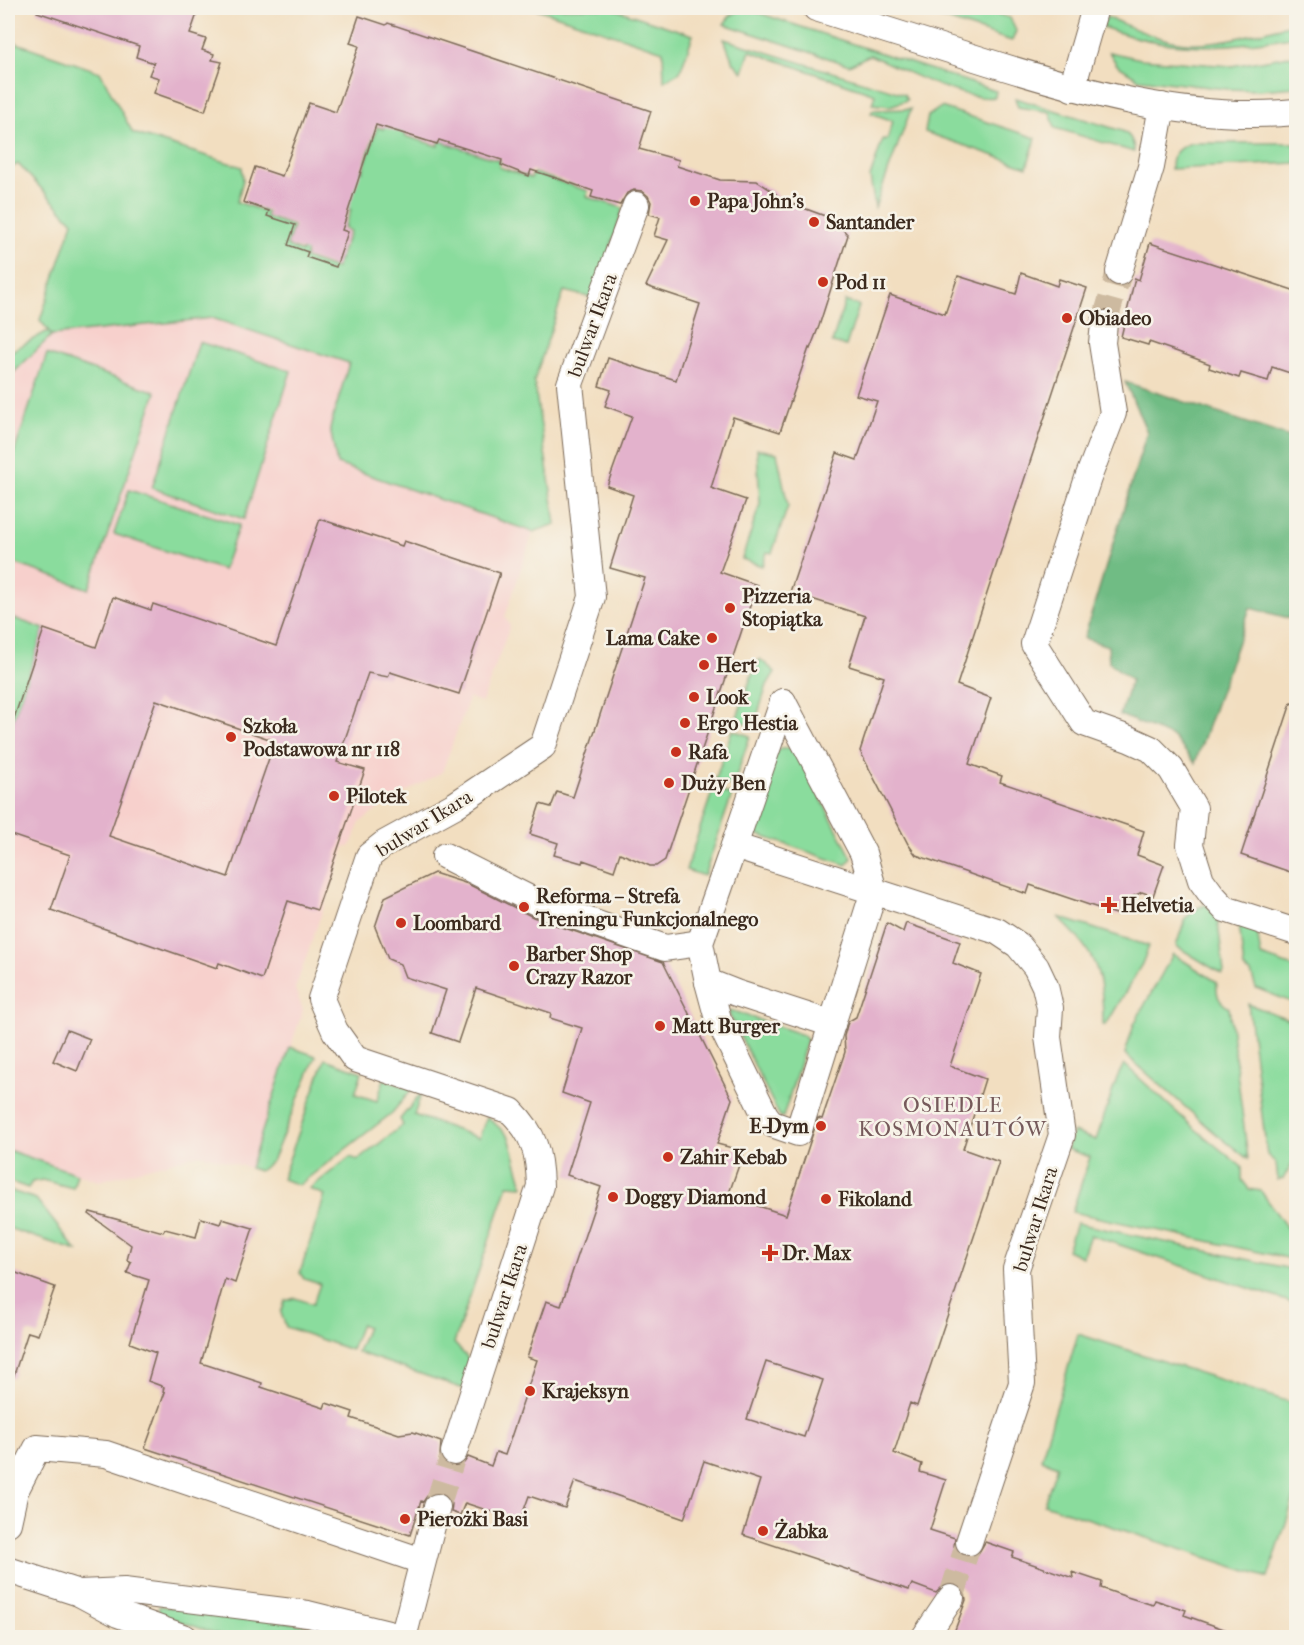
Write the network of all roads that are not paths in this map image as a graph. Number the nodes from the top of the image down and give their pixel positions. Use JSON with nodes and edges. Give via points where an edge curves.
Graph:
{"nodes":[{"id":1,"x":816,"y":8,"type":"edge"},
{"id":2,"x":1095,"y":8,"type":"edge"},
{"id":3,"x":1072,"y":88,"type":"junction"},
{"id":4,"x":1162,"y":106,"type":"junction"},
{"id":5,"x":1296,"y":112,"type":"edge"},
{"id":6,"x":636,"y":205,"type":"dead end"},
{"id":7,"x":1119,"y":272,"type":"tunnel mouth"},
{"id":8,"x":1104,"y":324,"type":"tunnel mouth"},
{"id":9,"x":735,"y":846,"type":"junction"},
{"id":10,"x":445,"y":856,"type":"dead end"},
{"id":11,"x":874,"y":891,"type":"junction"},
{"id":12,"x":1296,"y":932,"type":"edge"},
{"id":13,"x":700,"y":943,"type":"junction"},
{"id":14,"x":708,"y":982,"type":"junction"},
{"id":15,"x":832,"y":1024,"type":"junction"},
{"id":16,"x":454,"y":1452,"type":"tunnel mouth"},
{"id":17,"x":437,"y":1507,"type":"tunnel mouth"},
{"id":18,"x":8,"y":1523,"type":"edge"},
{"id":19,"x":969,"y":1542,"type":"tunnel mouth"},
{"id":20,"x":422,"y":1561,"type":"junction"},
{"id":21,"x":8,"y":1570,"type":"edge"},
{"id":22,"x":79,"y":1593,"type":"junction"},
{"id":23,"x":951,"y":1598,"type":"tunnel mouth"},
{"id":24,"x":404,"y":1637,"type":"edge"},
{"id":25,"x":185,"y":1638,"type":"edge"},
{"id":26,"x":924,"y":1638,"type":"edge"}],
"edges":[{"from":1,"to":3,"type":"street"},
{"from":2,"to":3,"type":"street"},
{"from":3,"to":4,"type":"street"},
{"from":4,"to":5,"type":"street","via":[[1252,114]]},
{"from":4,"to":7,"type":"street","via":[[1151,167]]},
{"from":6,"to":16,"type":"street","name":"bulwar Ikara","via":[[570,384],[592,597],[543,746],[369,856],[321,999],[335,1031],[355,1059],[511,1111],[525,1124],[534,1142],[540,1186]]},
{"from":8,"to":12,"type":"street","via":[[1102,343],[1113,413],[1034,644],[1084,723],[1151,749],[1171,769],[1194,808],[1190,845],[1201,880],[1218,902],[1225,909]]},
{"from":9,"to":11,"type":"street","name":"bulwar Ikara"},
{"from":9,"to":11,"type":"street","via":[[783,702],[863,853]]},
{"from":9,"to":13,"type":"street"},
{"from":10,"to":13,"type":"street","name":"bulwar Ikara","via":[[538,903],[665,948]]},
{"from":11,"to":15,"type":"street"},
{"from":11,"to":19,"type":"street","name":"bulwar Ikara","via":[[1009,938],[1036,967],[1046,986],[1050,1008],[1048,1037],[1062,1135],[1016,1269],[1022,1383]]},
{"from":13,"to":14,"type":"street"},
{"from":14,"to":15,"type":"street"},
{"from":14,"to":15,"type":"street","via":[[718,1019],[765,1115],[772,1124],[798,1133]]},
{"from":17,"to":20,"type":"street"},
{"from":18,"to":20,"type":"street","via":[[15,1491],[37,1448],[106,1454]]},
{"from":20,"to":24,"type":"street"},
{"from":21,"to":22,"type":"street"},
{"from":22,"to":24,"type":"street","via":[[124,1591],[308,1614]]},
{"from":22,"to":25,"type":"street","via":[[118,1614]]},
{"from":23,"to":26,"type":"street"}]}
